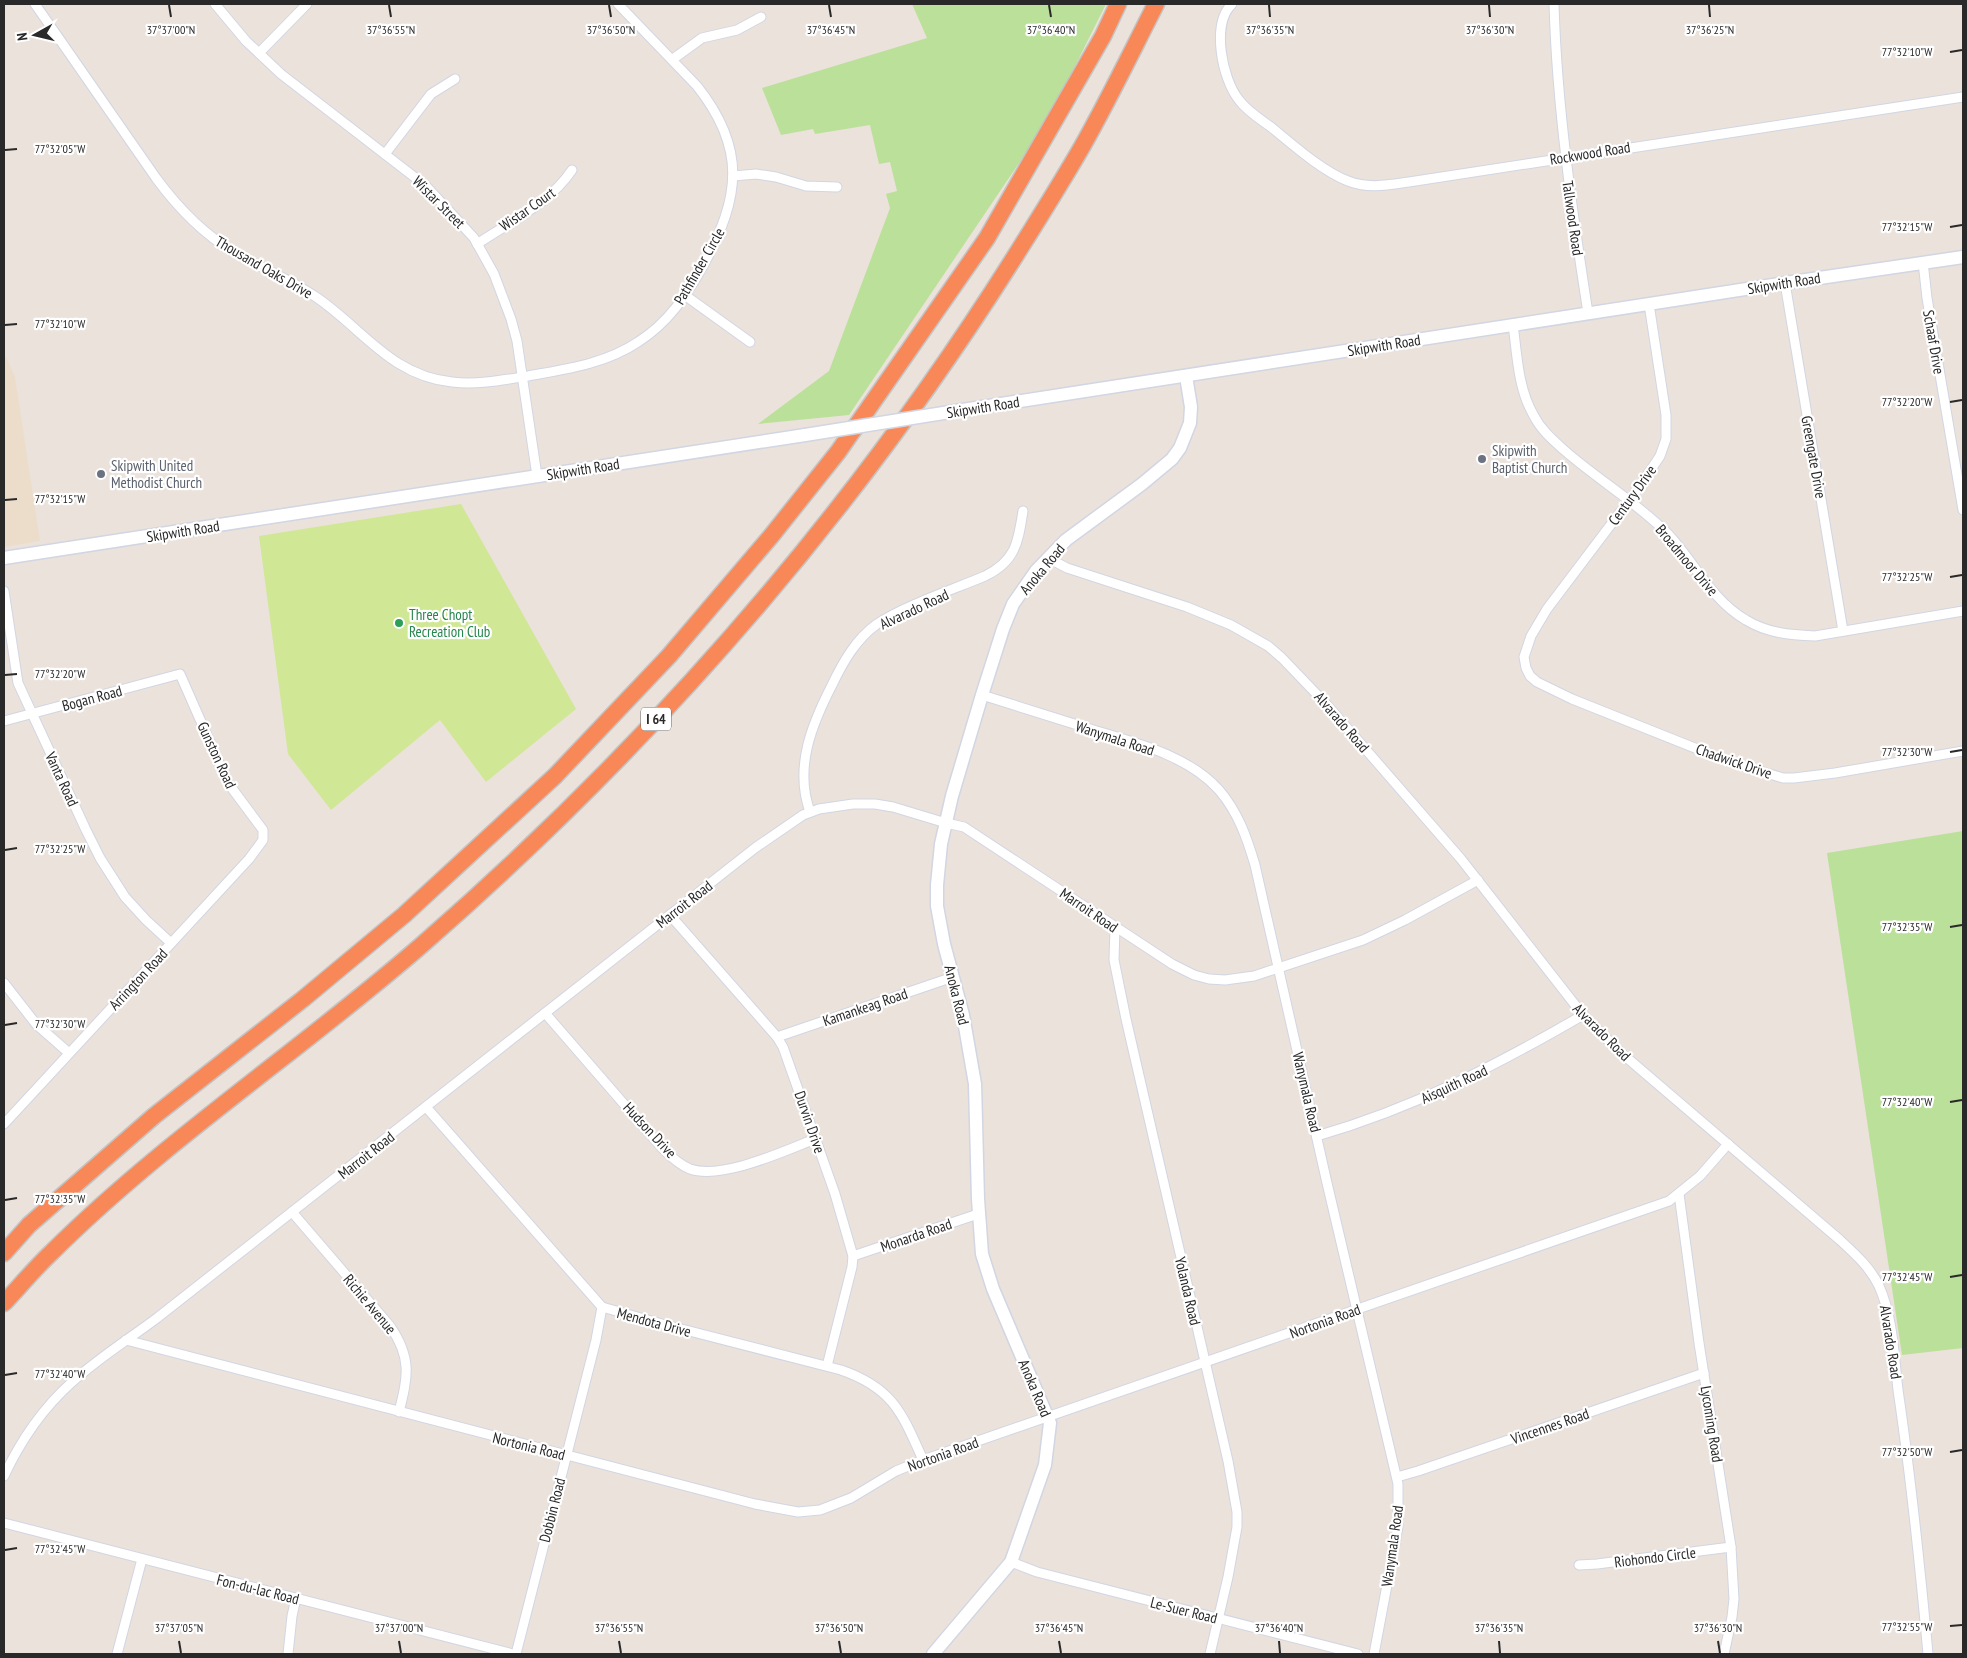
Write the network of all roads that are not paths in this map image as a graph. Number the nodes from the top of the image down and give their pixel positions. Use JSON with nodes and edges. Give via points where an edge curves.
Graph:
{"nodes":[{"id":1,"x":35,"y":4,"type":"edge"},
{"id":2,"x":215,"y":4,"type":"edge"},
{"id":3,"x":307,"y":4,"type":"edge"},
{"id":4,"x":618,"y":4,"type":"edge"},
{"id":5,"x":1118,"y":4,"type":"edge"},
{"id":6,"x":1156,"y":4,"type":"edge"},
{"id":7,"x":1232,"y":4,"type":"edge"},
{"id":8,"x":1554,"y":4,"type":"edge"},
{"id":9,"x":761,"y":17,"type":"dead end"},
{"id":10,"x":259,"y":53,"type":"junction"},
{"id":11,"x":673,"y":60,"type":"junction"},
{"id":12,"x":454,"y":79,"type":"dead end"},
{"id":13,"x":1963,"y":97,"type":"edge"},
{"id":14,"x":385,"y":154,"type":"junction"},
{"id":15,"x":1565,"y":157,"type":"junction"},
{"id":16,"x":572,"y":170,"type":"dead end"},
{"id":17,"x":733,"y":176,"type":"junction"},
{"id":18,"x":837,"y":187,"type":"dead end"},
{"id":19,"x":477,"y":244,"type":"junction"},
{"id":20,"x":1963,"y":257,"type":"edge"},
{"id":21,"x":1923,"y":262,"type":"junction"},
{"id":22,"x":1785,"y":283,"type":"junction"},
{"id":23,"x":686,"y":296,"type":"junction"},
{"id":24,"x":1649,"y":304,"type":"junction"},
{"id":25,"x":1588,"y":313,"type":"junction"},
{"id":26,"x":1513,"y":324,"type":"junction"},
{"id":27,"x":750,"y":342,"type":"dead end"},
{"id":28,"x":1186,"y":376,"type":"junction"},
{"id":29,"x":522,"y":377,"type":"junction"},
{"id":30,"x":537,"y":476,"type":"junction"},
{"id":31,"x":1628,"y":501,"type":"junction"},
{"id":32,"x":1963,"y":510,"type":"edge"},
{"id":33,"x":1023,"y":511,"type":"dead end"},
{"id":34,"x":4,"y":558,"type":"edge"},
{"id":35,"x":1048,"y":558,"type":"junction"},
{"id":36,"x":4,"y":591,"type":"edge"},
{"id":37,"x":1963,"y":611,"type":"edge"},
{"id":38,"x":1843,"y":631,"type":"junction"},
{"id":39,"x":1525,"y":665,"type":"joint"},
{"id":40,"x":180,"y":674,"type":"joint"},
{"id":41,"x":982,"y":695,"type":"junction"},
{"id":42,"x":32,"y":713,"type":"junction"},
{"id":43,"x":4,"y":721,"type":"edge"},
{"id":44,"x":1963,"y":751,"type":"edge"},
{"id":45,"x":810,"y":812,"type":"junction"},
{"id":46,"x":946,"y":823,"type":"junction"},
{"id":47,"x":263,"y":830,"type":"joint"},
{"id":48,"x":1478,"y":880,"type":"junction"},
{"id":49,"x":670,"y":915,"type":"junction"},
{"id":50,"x":1115,"y":927,"type":"junction"},
{"id":51,"x":171,"y":943,"type":"junction"},
{"id":52,"x":1279,"y":968,"type":"junction"},
{"id":53,"x":953,"y":977,"type":"junction"},
{"id":54,"x":4,"y":983,"type":"edge"},
{"id":55,"x":545,"y":1013,"type":"junction"},
{"id":56,"x":1583,"y":1015,"type":"junction"},
{"id":57,"x":777,"y":1037,"type":"junction"},
{"id":58,"x":69,"y":1054,"type":"junction"},
{"id":59,"x":426,"y":1107,"type":"junction"},
{"id":60,"x":4,"y":1124,"type":"edge"},
{"id":61,"x":1318,"y":1136,"type":"junction"},
{"id":62,"x":816,"y":1140,"type":"junction"},
{"id":63,"x":1728,"y":1144,"type":"junction"},
{"id":64,"x":1679,"y":1194,"type":"junction"},
{"id":65,"x":292,"y":1212,"type":"junction"},
{"id":66,"x":978,"y":1214,"type":"junction"},
{"id":67,"x":4,"y":1253,"type":"edge"},
{"id":68,"x":853,"y":1256,"type":"junction"},
{"id":69,"x":4,"y":1303,"type":"edge"},
{"id":70,"x":602,"y":1307,"type":"junction"},
{"id":71,"x":1357,"y":1310,"type":"junction"},
{"id":72,"x":126,"y":1340,"type":"junction"},
{"id":73,"x":1205,"y":1363,"type":"junction"},
{"id":74,"x":827,"y":1366,"type":"junction"},
{"id":75,"x":1704,"y":1373,"type":"junction"},
{"id":76,"x":399,"y":1412,"type":"junction"},
{"id":77,"x":1049,"y":1417,"type":"junction"},
{"id":78,"x":566,"y":1455,"type":"junction"},
{"id":79,"x":923,"y":1460,"type":"junction"},
{"id":80,"x":4,"y":1476,"type":"edge"},
{"id":81,"x":1397,"y":1477,"type":"junction"},
{"id":82,"x":4,"y":1523,"type":"edge"},
{"id":83,"x":1731,"y":1547,"type":"junction"},
{"id":84,"x":142,"y":1559,"type":"junction"},
{"id":85,"x":1011,"y":1562,"type":"junction"},
{"id":86,"x":1579,"y":1565,"type":"dead end"},
{"id":87,"x":296,"y":1598,"type":"junction"},
{"id":88,"x":1218,"y":1618,"type":"junction"},
{"id":89,"x":117,"y":1654,"type":"edge"},
{"id":90,"x":288,"y":1654,"type":"edge"},
{"id":91,"x":514,"y":1654,"type":"edge"},
{"id":92,"x":933,"y":1654,"type":"edge"},
{"id":93,"x":1210,"y":1654,"type":"edge"},
{"id":94,"x":1358,"y":1654,"type":"edge"},
{"id":95,"x":1374,"y":1654,"type":"edge"},
{"id":96,"x":1724,"y":1654,"type":"edge"},
{"id":97,"x":1928,"y":1654,"type":"edge"}],
"edges":[{"from":1,"to":29,"type":"street","name":"Thousand Oaks Drive","via":[[163,188],[184,212],[225,247],[316,297],[347,320],[385,356],[415,373],[468,383]]},
{"from":2,"to":10,"type":"street","name":"Wistar Street"},
{"from":3,"to":10,"type":"street"},
{"from":4,"to":11,"type":"street","name":"Pathfinder Circle"},
{"from":5,"to":67,"type":"highway","number":"I 64","via":[[988,238],[838,452],[668,656],[527,803],[404,915],[154,1116],[29,1225]]},
{"from":6,"to":69,"type":"highway","number":"I 64","via":[[1082,146],[978,316],[799,557],[694,679],[550,828],[426,941],[154,1160],[53,1250]]},
{"from":7,"to":15,"type":"street","name":"Rockwood Road","via":[[1221,24],[1220,45],[1233,91],[1241,103],[1302,152],[1348,181],[1378,186]]},
{"from":8,"to":15,"type":"street","name":"Tallwood Road"},
{"from":9,"to":11,"type":"street","via":[[737,30],[702,38]]},
{"from":10,"to":14,"type":"street","name":"Wistar Street","via":[[297,88]]},
{"from":11,"to":17,"type":"street","name":"Pathfinder Circle","via":[[707,98],[720,121],[728,142]]},
{"from":12,"to":14,"type":"street","via":[[431,94]]},
{"from":13,"to":15,"type":"street","name":"Rockwood Road"},
{"from":14,"to":19,"type":"street","name":"Wistar Street","via":[[431,190]]},
{"from":15,"to":25,"type":"street","name":"Tallwood Road"},
{"from":16,"to":19,"type":"street","name":"Wistar Court","via":[[549,197]]},
{"from":17,"to":18,"type":"street","via":[[756,174],[806,186]]},
{"from":17,"to":23,"type":"street","name":"Pathfinder Circle","via":[[725,221]]},
{"from":19,"to":29,"type":"street","name":"Wistar Street","via":[[505,299],[517,341]]},
{"from":20,"to":21,"type":"main road","name":"Skipwith Road"},
{"from":21,"to":22,"type":"main road","name":"Skipwith Road"},
{"from":21,"to":32,"type":"street","name":"Schaaf Drive"},
{"from":22,"to":24,"type":"main road","name":"Skipwith Road"},
{"from":22,"to":38,"type":"street","name":"Greengate Drive"},
{"from":23,"to":27,"type":"street"},
{"from":23,"to":29,"type":"street","name":"Pathfinder Circle","via":[[650,333],[617,354],[586,365]]},
{"from":24,"to":25,"type":"main road","name":"Skipwith Road"},
{"from":24,"to":31,"type":"street","name":"Century Drive","via":[[1665,406],[1666,433],[1660,456]]},
{"from":25,"to":26,"type":"main road","name":"Skipwith Road"},
{"from":26,"to":28,"type":"main road","name":"Skipwith Road"},
{"from":26,"to":31,"type":"street","name":"Broadmoor Drive","via":[[1523,389],[1539,424],[1576,461]]},
{"from":28,"to":30,"type":"main road","name":"Skipwith Road","bridge":true},
{"from":28,"to":35,"type":"main road","name":"Anoka Road","via":[[1190,423],[1172,459],[1066,540]]},
{"from":29,"to":30,"type":"street","name":"Wistar Street"},
{"from":30,"to":34,"type":"main road","name":"Skipwith Road"},
{"from":31,"to":38,"type":"street","name":"Broadmoor Drive","via":[[1667,534],[1715,594],[1745,620],[1761,628],[1790,635],[1815,636]]},
{"from":31,"to":39,"type":"street","name":"Century Drive","via":[[1547,609],[1525,649]]},
{"from":33,"to":45,"type":"street","name":"Alvarado Road","via":[[1014,550],[999,568],[892,615],[869,630],[857,643],[816,716],[809,736],[804,785]]},
{"from":35,"to":41,"type":"main road","name":"Anoka Road","via":[[1013,604]]},
{"from":35,"to":48,"type":"street","name":"Alvarado Road","via":[[1067,568],[1187,607],[1231,625],[1268,646],[1328,706]]},
{"from":36,"to":42,"type":"street","name":"Vanta Road","via":[[18,683]]},
{"from":37,"to":38,"type":"street","name":"Broadmoor Drive"},
{"from":39,"to":44,"type":"street","name":"Chadwick Drive","via":[[1537,682],[1558,693],[1730,762],[1783,778],[1836,773]]},
{"from":40,"to":42,"type":"street","name":"Bogan Road"},
{"from":40,"to":47,"type":"street","name":"Gunston Road","via":[[228,783]]},
{"from":41,"to":46,"type":"main road","name":"Anoka Road"},
{"from":41,"to":52,"type":"street","name":"Wanymala Road","via":[[1149,748],[1195,770],[1219,790],[1248,840]]},
{"from":42,"to":43,"type":"street","name":"Bogan Road"},
{"from":42,"to":51,"type":"street","name":"Vanta Road","via":[[108,871],[125,897]]},
{"from":45,"to":46,"type":"street","name":"Marroit Road","via":[[853,804],[875,804]]},
{"from":45,"to":49,"type":"street","name":"Marroit Road","via":[[782,828]]},
{"from":46,"to":50,"type":"street","name":"Marroit Road","via":[[964,827]]},
{"from":46,"to":53,"type":"main road","name":"Anoka Road","via":[[937,892],[939,920]]},
{"from":47,"to":51,"type":"street","name":"Arrington Road","via":[[261,846]]},
{"from":48,"to":52,"type":"street","name":"Marroit Road","via":[[1377,934]]},
{"from":48,"to":56,"type":"street","name":"Alvarado Road"},
{"from":49,"to":55,"type":"street","name":"Marroit Road"},
{"from":49,"to":57,"type":"street","name":"Durvin Drive"},
{"from":50,"to":52,"type":"street","name":"Marroit Road","via":[[1172,964],[1208,979],[1242,978]]},
{"from":50,"to":73,"type":"street","name":"Yolanda Road","via":[[1114,960],[1126,1019]]},
{"from":51,"to":58,"type":"street","name":"Arrington Road"},
{"from":52,"to":61,"type":"street","name":"Wanymala Road"},
{"from":53,"to":57,"type":"street","name":"Kamankeag Road"},
{"from":53,"to":66,"type":"main road","name":"Anoka Road","via":[[975,1084]]},
{"from":54,"to":58,"type":"street","via":[[36,1024]]},
{"from":55,"to":59,"type":"street","name":"Marroit Road"},
{"from":55,"to":62,"type":"street","name":"Hudson Drive","via":[[662,1148],[685,1166],[701,1171],[722,1171]]},
{"from":56,"to":61,"type":"street","name":"Aisquith Road","via":[[1451,1087]]},
{"from":56,"to":63,"type":"street","name":"Alvarado Road","via":[[1619,1051]]},
{"from":57,"to":62,"type":"street","name":"Durvin Drive"},
{"from":58,"to":60,"type":"street","name":"Arrington Road"},
{"from":59,"to":65,"type":"street","name":"Marroit Road"},
{"from":59,"to":70,"type":"street","name":"Mendota Drive"},
{"from":61,"to":71,"type":"street","name":"Wanymala Road"},
{"from":62,"to":68,"type":"street","name":"Durvin Drive"},
{"from":63,"to":64,"type":"street","name":"Nortonia Road"},
{"from":63,"to":97,"type":"street","name":"Alvarado Road","via":[[1860,1259],[1884,1300],[1908,1458]]},
{"from":64,"to":71,"type":"street","name":"Nortonia Road","via":[[1669,1201]]},
{"from":64,"to":75,"type":"street","name":"Lycoming Road"},
{"from":65,"to":72,"type":"street","name":"Marroit Road"},
{"from":65,"to":76,"type":"street","name":"Richie Avenue","via":[[398,1337],[408,1372]]},
{"from":66,"to":68,"type":"street","name":"Monarda Road"},
{"from":66,"to":77,"type":"main road","name":"Anoka Road","via":[[982,1254],[990,1280]]},
{"from":68,"to":74,"type":"street","name":"Durvin Drive"},
{"from":70,"to":74,"type":"street","name":"Mendota Drive"},
{"from":70,"to":78,"type":"street","name":"Dobbin Road"},
{"from":71,"to":73,"type":"street","name":"Nortonia Road"},
{"from":71,"to":81,"type":"street","name":"Wanymala Road"},
{"from":72,"to":76,"type":"street","name":"Nortonia Road"},
{"from":72,"to":80,"type":"street","name":"Marroit Road","via":[[72,1382],[47,1407]]},
{"from":73,"to":77,"type":"street","name":"Nortonia Road"},
{"from":73,"to":88,"type":"street","name":"Yolanda Road","via":[[1237,1512],[1235,1545]]},
{"from":74,"to":79,"type":"street","name":"Mendota Drive","via":[[868,1381],[886,1395],[903,1418]]},
{"from":75,"to":81,"type":"street","name":"Vincennes Road"},
{"from":75,"to":83,"type":"street","name":"Lycoming Road"},
{"from":76,"to":78,"type":"street","name":"Nortonia Road"},
{"from":77,"to":79,"type":"street","name":"Nortonia Road"},
{"from":77,"to":85,"type":"main road","name":"Anoka Road","via":[[1050,1438],[1045,1465]]},
{"from":78,"to":79,"type":"street","name":"Nortonia Road","via":[[798,1512],[837,1504],[896,1471]]},
{"from":78,"to":91,"type":"street","name":"Dobbin Road"},
{"from":81,"to":95,"type":"street","name":"Wanymala Road","via":[[1398,1527]]},
{"from":82,"to":84,"type":"street","name":"Fon-du-lac Road"},
{"from":83,"to":86,"type":"street","name":"Riohondo Circle"},
{"from":83,"to":96,"type":"street","name":"Lycoming Road","via":[[1734,1599]]},
{"from":84,"to":87,"type":"street","name":"Fon-du-lac Road"},
{"from":84,"to":89,"type":"street"},
{"from":85,"to":88,"type":"street","name":"Le-Suer Road","via":[[1037,1572]]},
{"from":85,"to":92,"type":"main road","name":"Anoka Road"},
{"from":87,"to":90,"type":"street"},
{"from":87,"to":91,"type":"street","name":"Fon-du-lac Road"},
{"from":88,"to":93,"type":"street","name":"Yolanda Road"},
{"from":88,"to":94,"type":"street","name":"Le-Suer Road"}]}
